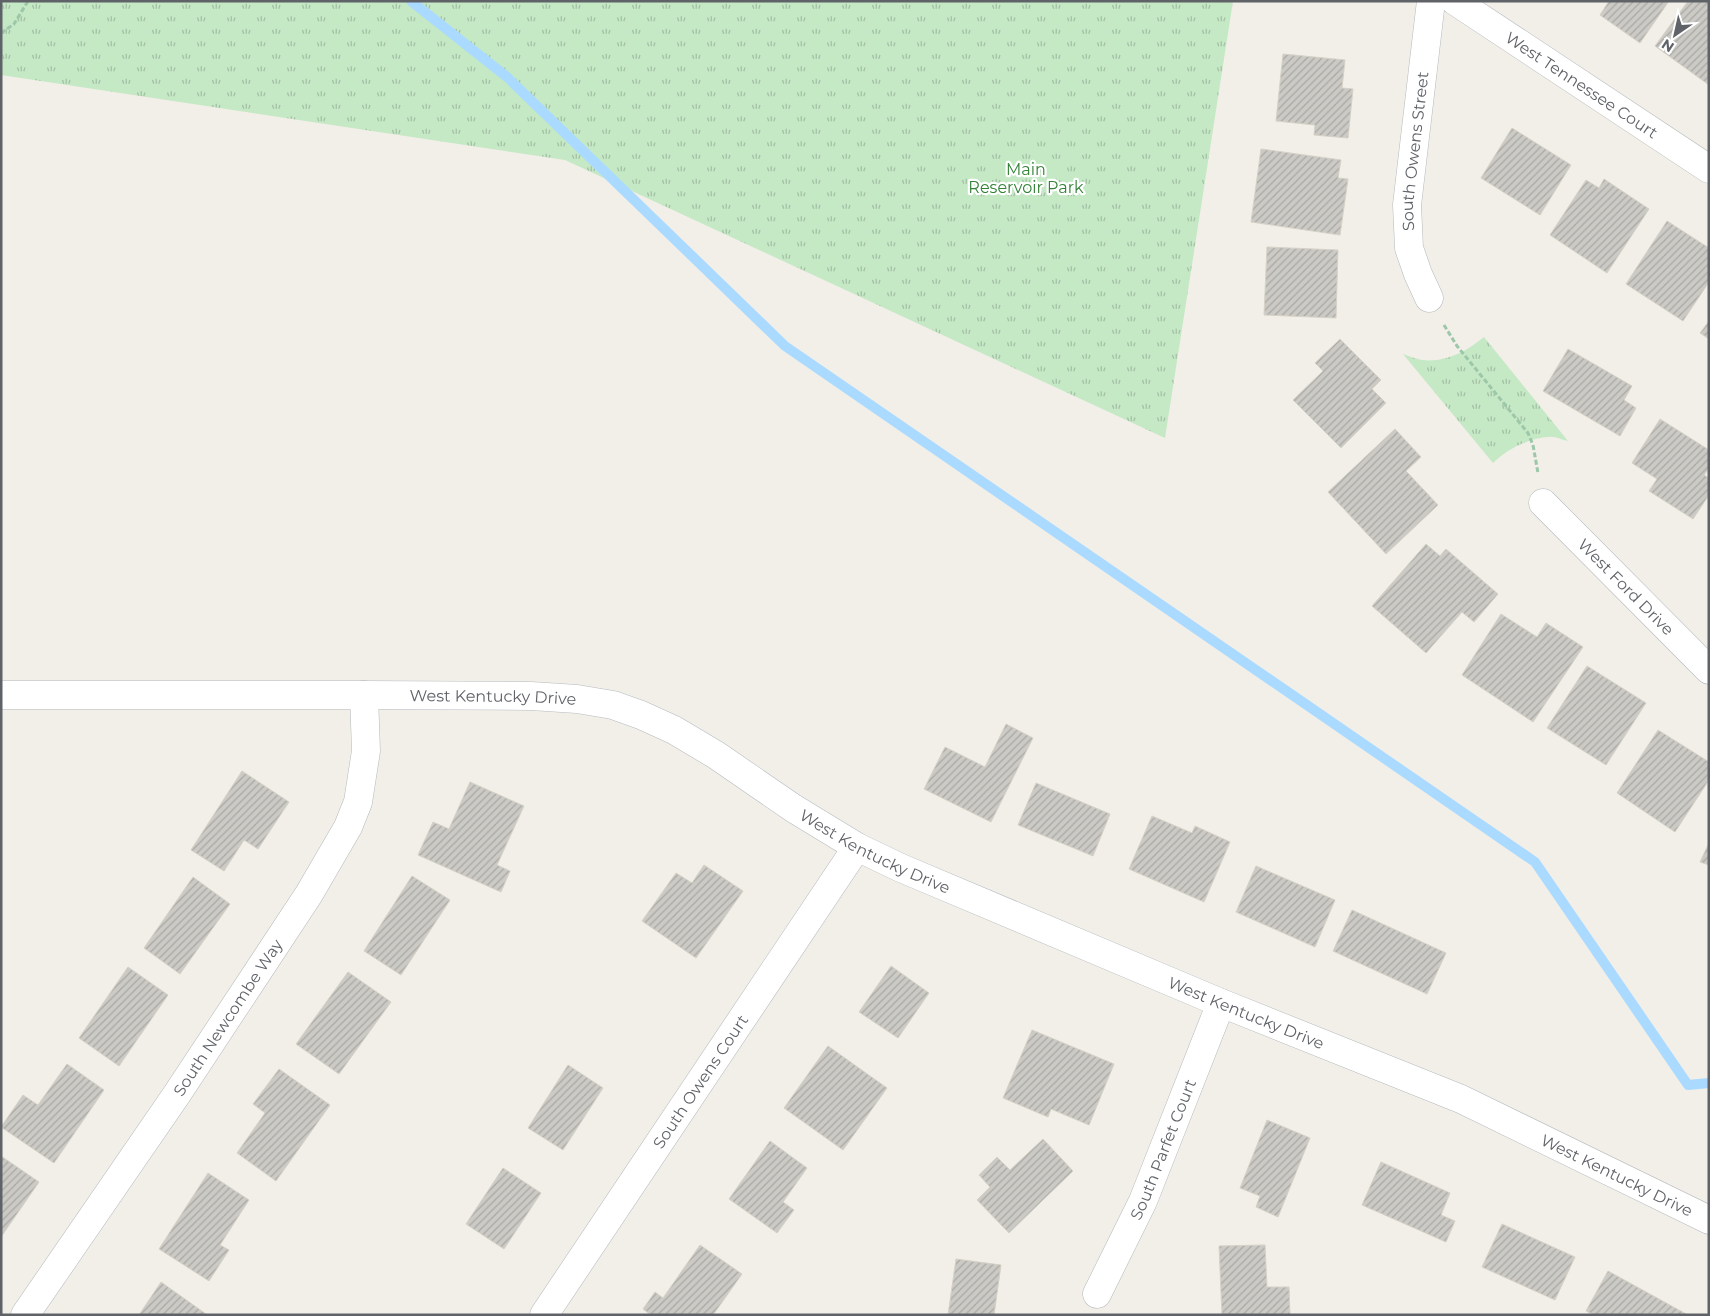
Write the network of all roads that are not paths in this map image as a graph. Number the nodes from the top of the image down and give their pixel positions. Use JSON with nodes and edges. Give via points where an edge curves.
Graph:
{"nodes":[{"id":1,"x":1431,"y":1,"type":"edge"},
{"id":2,"x":1455,"y":1,"type":"edge"},
{"id":3,"x":1709,"y":169,"type":"edge"},
{"id":4,"x":1429,"y":298,"type":"road end"},
{"id":5,"x":1543,"y":503,"type":"road end"},
{"id":6,"x":1709,"y":670,"type":"edge"},
{"id":7,"x":1,"y":695,"type":"edge"},
{"id":8,"x":364,"y":695,"type":"junction"},
{"id":9,"x":857,"y":847,"type":"junction"},
{"id":10,"x":1221,"y":1003,"type":"junction"},
{"id":11,"x":1709,"y":1220,"type":"edge"},
{"id":12,"x":1097,"y":1294,"type":"dead end"},
{"id":13,"x":26,"y":1315,"type":"edge"},
{"id":14,"x":544,"y":1315,"type":"edge"}],
"edges":[{"from":1,"to":4,"type":"street","name":"South Owens Street","via":[[1407,205],[1409,248]]},
{"from":2,"to":3,"type":"street","name":"West Tennessee Court"},
{"from":5,"to":6,"type":"street","name":"West Ford Drive"},
{"from":7,"to":8,"type":"street","name":"West Kentucky Drive"},
{"from":8,"to":9,"type":"street","name":"West Kentucky Drive","via":[[531,696],[612,705],[674,730]]},
{"from":8,"to":13,"type":"street","name":"South Newcombe Way","via":[[366,751],[358,802],[348,827],[177,1094]]},
{"from":9,"to":10,"type":"street","name":"West Kentucky Drive"},
{"from":9,"to":14,"type":"street","name":"South Owens Court"},
{"from":10,"to":11,"type":"street","name":"West Kentucky Drive","via":[[1461,1099]]},
{"from":10,"to":12,"type":"street","name":"South Parfet Court","via":[[1143,1201]]}]}
